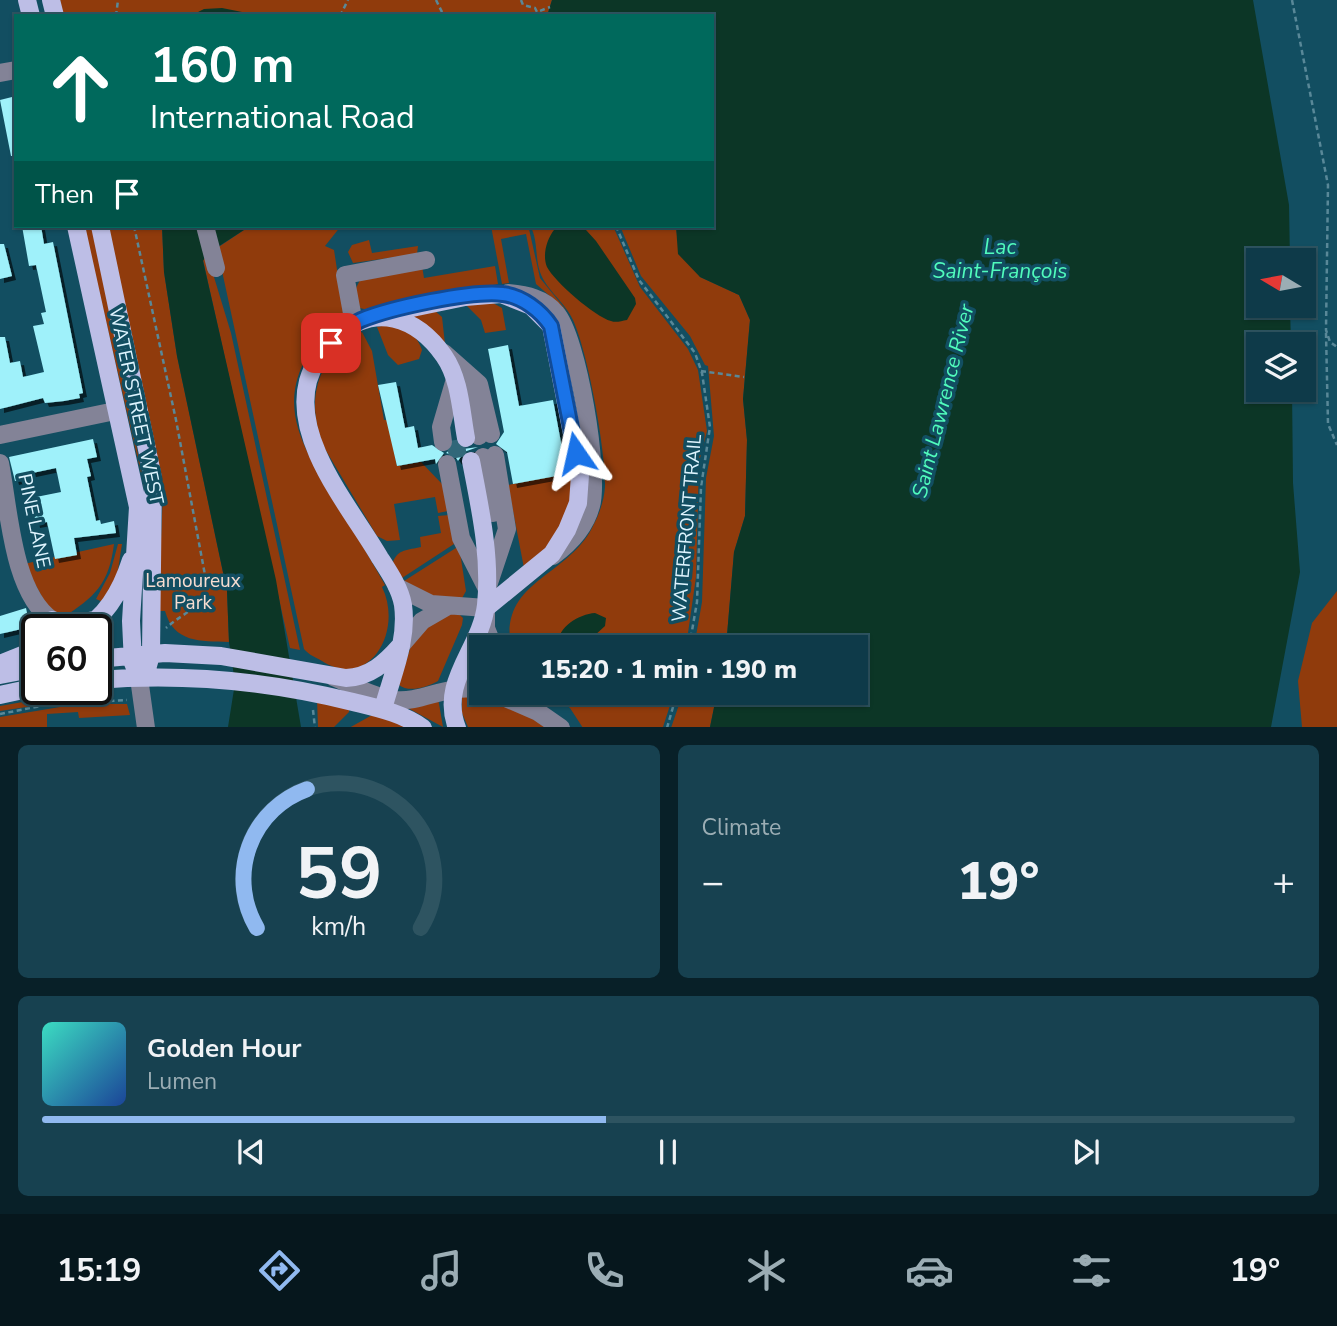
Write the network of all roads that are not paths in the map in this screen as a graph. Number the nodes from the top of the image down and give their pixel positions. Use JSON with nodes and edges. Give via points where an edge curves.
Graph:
{"nodes":[{"id":1,"x":76,"y":228,"type":"edge"},
{"id":2,"x":100,"y":228,"type":"edge"},
{"id":3,"x":206,"y":228,"type":"edge"},
{"id":4,"x":426,"y":260,"type":"dead end"},
{"id":5,"x":216,"y":268,"type":"dead end"},
{"id":6,"x":501,"y":294,"type":"junction"},
{"id":7,"x":374,"y":316,"type":"junction"},
{"id":8,"x":354,"y":324,"type":"junction"},
{"id":9,"x":456,"y":372,"type":"junction"},
{"id":10,"x":115,"y":411,"type":"junction"},
{"id":11,"x":0,"y":435,"type":"edge"},
{"id":12,"x":467,"y":438,"type":"junction"},
{"id":13,"x":471,"y":460,"type":"joint"},
{"id":14,"x":0,"y":463,"type":"edge"},
{"id":15,"x":138,"y":537,"type":"junction"},
{"id":16,"x":544,"y":562,"type":"junction"},
{"id":17,"x":397,"y":587,"type":"junction"},
{"id":18,"x":485,"y":592,"type":"junction"},
{"id":19,"x":447,"y":606,"type":"junction"},
{"id":20,"x":46,"y":614,"type":"edge"},
{"id":21,"x":101,"y":614,"type":"edge"},
{"id":22,"x":489,"y":635,"type":"edge"},
{"id":23,"x":403,"y":643,"type":"junction"},
{"id":24,"x":158,"y":654,"type":"junction"},
{"id":25,"x":21,"y":655,"type":"edge"},
{"id":26,"x":132,"y":656,"type":"junction"},
{"id":27,"x":112,"y":658,"type":"edge"},
{"id":28,"x":0,"y":664,"type":"edge"},
{"id":29,"x":21,"y":671,"type":"edge"},
{"id":30,"x":0,"y":675,"type":"edge"},
{"id":31,"x":330,"y":676,"type":"junction"},
{"id":32,"x":139,"y":678,"type":"junction"},
{"id":33,"x":112,"y":679,"type":"edge"},
{"id":34,"x":453,"y":687,"type":"junction"},
{"id":35,"x":469,"y":689,"type":"edge"},
{"id":36,"x":21,"y":690,"type":"edge"},
{"id":37,"x":0,"y":695,"type":"edge"},
{"id":38,"x":384,"y":703,"type":"junction"},
{"id":39,"x":518,"y":705,"type":"edge"},
{"id":40,"x":539,"y":705,"type":"edge"},
{"id":41,"x":557,"y":724,"type":"edge"},
{"id":42,"x":146,"y":727,"type":"edge"},
{"id":43,"x":423,"y":727,"type":"edge"},
{"id":44,"x":457,"y":727,"type":"edge"}],
"edges":[{"from":1,"to":10,"type":"main road","name":"WATER STREET WEST"},
{"from":2,"to":24,"type":"main road","name":"WATER STREET WEST","via":[[153,478]]},
{"from":3,"to":5,"type":"street"},
{"from":4,"to":8,"type":"street","via":[[345,275]]},
{"from":6,"to":7,"type":"main road"},
{"from":6,"to":16,"type":"main road","via":[[531,306],[551,326],[580,475],[574,517]]},
{"from":6,"to":16,"type":"street","via":[[544,302],[558,314],[571,337],[595,471],[587,518],[566,546]]},
{"from":7,"to":8,"type":"main road"},
{"from":7,"to":9,"type":"main road","via":[[405,322],[438,349]]},
{"from":8,"to":17,"type":"main road","via":[[315,362],[306,394],[306,423],[316,451]]},
{"from":9,"to":12,"type":"main road"},
{"from":9,"to":12,"type":"street","via":[[482,389]]},
{"from":9,"to":12,"type":"street","via":[[442,427]]},
{"from":10,"to":11,"type":"street"},
{"from":10,"to":15,"type":"main road","name":"WATER STREET WEST","via":[[135,487]]},
{"from":13,"to":18,"type":"main road","via":[[485,539]]},
{"from":13,"to":18,"type":"street","via":[[499,544]]},
{"from":14,"to":20,"type":"street","name":"PINE LANE","via":[[20,570],[29,595]]},
{"from":15,"to":21,"type":"main road","via":[[125,578]]},
{"from":15,"to":26,"type":"main road","name":"WATER STREET WEST"},
{"from":16,"to":18,"type":"main road"},
{"from":17,"to":19,"type":"street","via":[[424,603]]},
{"from":17,"to":23,"type":"main road","via":[[403,604]]},
{"from":18,"to":19,"type":"street"},
{"from":18,"to":22,"type":"street"},
{"from":18,"to":34,"type":"main road"},
{"from":19,"to":23,"type":"street","via":[[422,621]]},
{"from":23,"to":31,"type":"main road","via":[[370,673],[352,678]]},
{"from":23,"to":38,"type":"main road"},
{"from":24,"to":26,"type":"main road"},
{"from":24,"to":31,"type":"main road","via":[[221,656]]},
{"from":24,"to":32,"type":"main road","name":"WATER STREET WEST"},
{"from":25,"to":28,"type":"main road"},
{"from":26,"to":27,"type":"main road"},
{"from":26,"to":32,"type":"main road","name":"WATER STREET WEST"},
{"from":29,"to":30,"type":"main road"},
{"from":31,"to":38,"type":"street"},
{"from":32,"to":33,"type":"main road"},
{"from":32,"to":38,"type":"main road","via":[[223,680],[311,697]]},
{"from":32,"to":42,"type":"street"},
{"from":34,"to":35,"type":"street"},
{"from":34,"to":38,"type":"street"},
{"from":34,"to":44,"type":"main road","via":[[451,704]]},
{"from":36,"to":37,"type":"main road"},
{"from":38,"to":43,"type":"main road"},
{"from":39,"to":41,"type":"street"},
{"from":40,"to":41,"type":"street"}]}
